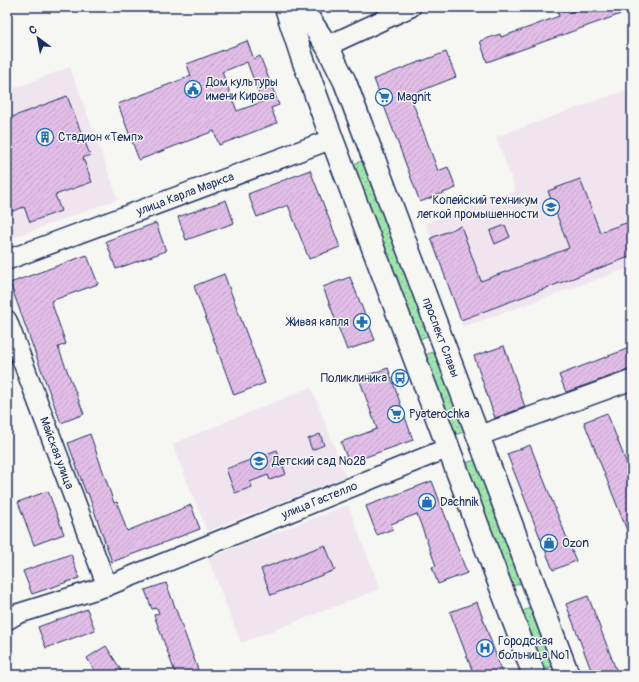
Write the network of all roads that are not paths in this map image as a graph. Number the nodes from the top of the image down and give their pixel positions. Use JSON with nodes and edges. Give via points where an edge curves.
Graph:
{"nodes":[{"id":1,"x":286,"y":7,"type":"edge"},
{"id":2,"x":301,"y":7,"type":"edge"},
{"id":3,"x":411,"y":7,"type":"edge"},
{"id":4,"x":327,"y":46,"type":"junction"},
{"id":5,"x":302,"y":58,"type":"junction"},
{"id":6,"x":362,"y":126,"type":"junction"},
{"id":7,"x":332,"y":139,"type":"junction"},
{"id":8,"x":7,"y":260,"type":"edge"},
{"id":9,"x":7,"y":320,"type":"edge"},
{"id":10,"x":441,"y":337,"type":"junction"},
{"id":11,"x":411,"y":348,"type":"junction"},
{"id":12,"x":632,"y":380,"type":"edge"},
{"id":13,"x":478,"y":436,"type":"junction"},
{"id":14,"x":448,"y":448,"type":"junction"},
{"id":15,"x":107,"y":586,"type":"junction"},
{"id":16,"x":7,"y":620,"type":"edge"},
{"id":17,"x":534,"y":675,"type":"edge"},
{"id":18,"x":568,"y":675,"type":"edge"}],
"edges":[{"from":1,"to":5,"type":"main road"},
{"from":2,"to":4,"type":"main road","name":"проспект Славы"},
{"from":3,"to":4,"type":"street"},
{"from":4,"to":5,"type":"main road"},
{"from":4,"to":6,"type":"main road","name":"проспект Славы","via":[[345,82]]},
{"from":5,"to":7,"type":"main road"},
{"from":6,"to":7,"type":"main road","name":"улица Карла Маркса"},
{"from":6,"to":10,"type":"main road","name":"проспект Славы"},
{"from":7,"to":8,"type":"street","name":"улица Карла Маркса"},
{"from":7,"to":11,"type":"main road"},
{"from":9,"to":15,"type":"street","name":"Майская улица"},
{"from":10,"to":11,"type":"main road"},
{"from":10,"to":13,"type":"main road","name":"проспект Славы"},
{"from":11,"to":14,"type":"main road"},
{"from":12,"to":13,"type":"street","name":"улица Гастелло"},
{"from":13,"to":14,"type":"main road","name":"улица Гастелло"},
{"from":13,"to":18,"type":"main road","name":"проспект Славы"},
{"from":14,"to":15,"type":"street","name":"улица Гастелло"},
{"from":14,"to":17,"type":"main road"},
{"from":15,"to":16,"type":"street","name":"улица Гастелло","via":[[17,614]]}]}
